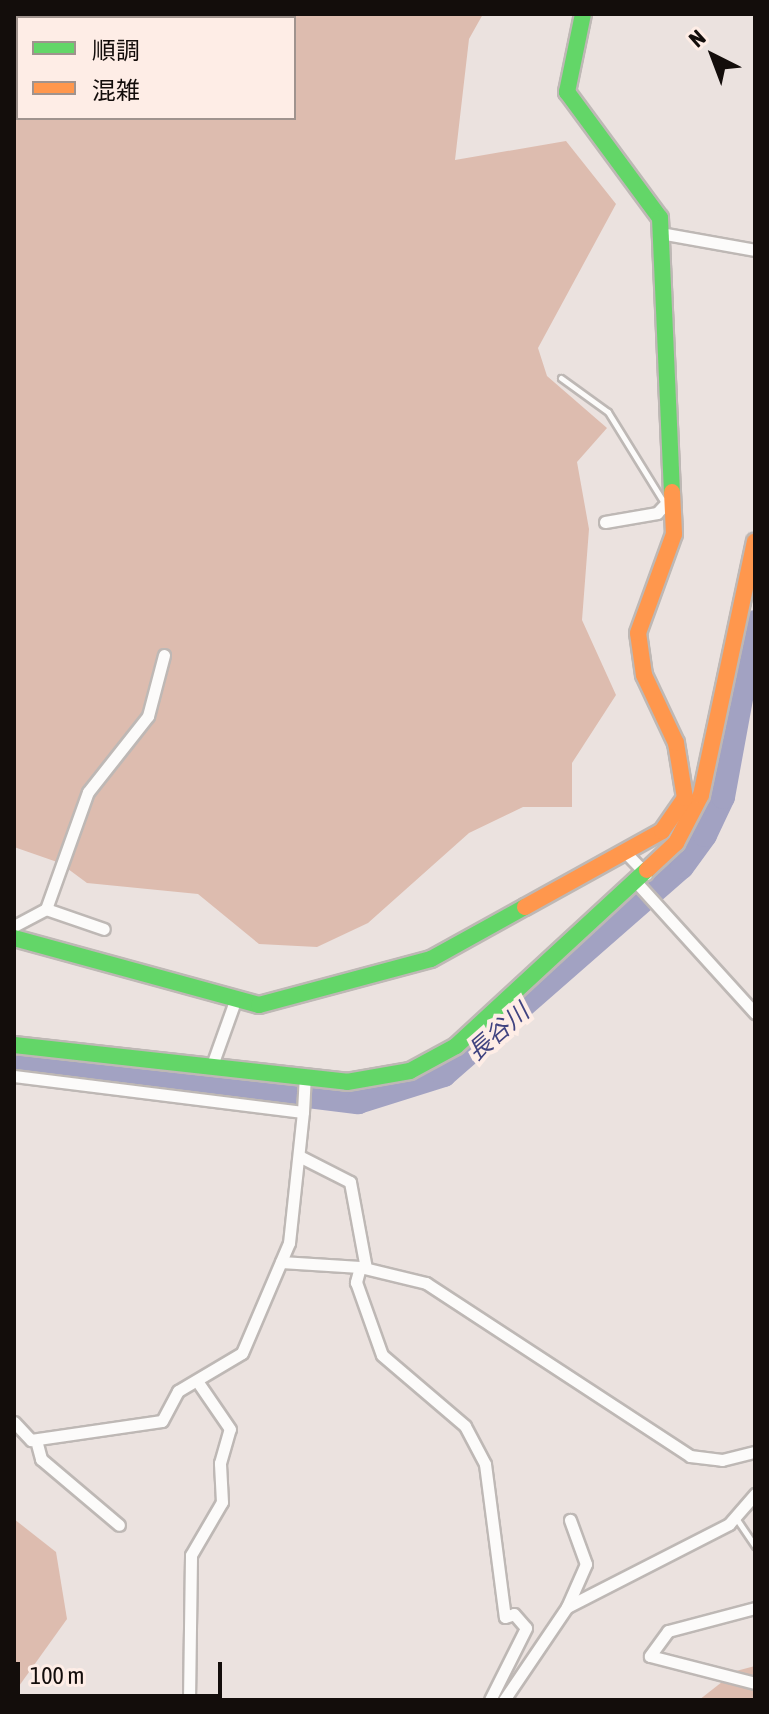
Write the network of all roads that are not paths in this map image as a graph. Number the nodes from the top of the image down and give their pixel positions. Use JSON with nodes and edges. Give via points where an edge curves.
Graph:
{"nodes":[{"id":1,"x":583,"y":14,"type":"edge"},
{"id":2,"x":660,"y":233,"type":"junction"},
{"id":3,"x":755,"y":250,"type":"edge"},
{"id":4,"x":561,"y":378,"type":"dead end"},
{"id":5,"x":668,"y":498,"type":"junction"},
{"id":6,"x":605,"y":522,"type":"dead end"},
{"id":7,"x":755,"y":542,"type":"edge"},
{"id":8,"x":164,"y":655,"type":"dead end"},
{"id":9,"x":624,"y":851,"type":"junction"},
{"id":10,"x":642,"y":879,"type":"junction"},
{"id":11,"x":46,"y":909,"type":"junction"},
{"id":12,"x":14,"y":926,"type":"edge"},
{"id":13,"x":104,"y":929,"type":"dead end"},
{"id":14,"x":14,"y":938,"type":"edge"},
{"id":15,"x":236,"y":998,"type":"junction"},
{"id":16,"x":755,"y":1013,"type":"edge"},
{"id":17,"x":14,"y":1045,"type":"edge"},
{"id":18,"x":211,"y":1068,"type":"junction"},
{"id":19,"x":14,"y":1076,"type":"edge"},
{"id":20,"x":305,"y":1079,"type":"junction"},
{"id":21,"x":303,"y":1112,"type":"junction"},
{"id":22,"x":301,"y":1157,"type":"junction"},
{"id":23,"x":281,"y":1262,"type":"junction"},
{"id":24,"x":363,"y":1267,"type":"junction"},
{"id":25,"x":197,"y":1381,"type":"junction"},
{"id":26,"x":14,"y":1422,"type":"edge"},
{"id":27,"x":36,"y":1440,"type":"junction"},
{"id":28,"x":755,"y":1452,"type":"edge"},
{"id":29,"x":755,"y":1494,"type":"edge"},
{"id":30,"x":736,"y":1518,"type":"junction"},
{"id":31,"x":570,"y":1520,"type":"dead end"},
{"id":32,"x":119,"y":1525,"type":"dead end"},
{"id":33,"x":755,"y":1546,"type":"edge"},
{"id":34,"x":567,"y":1607,"type":"junction"},
{"id":35,"x":755,"y":1608,"type":"edge"},
{"id":36,"x":755,"y":1683,"type":"edge"},
{"id":37,"x":189,"y":1700,"type":"edge"},
{"id":38,"x":490,"y":1700,"type":"edge"},
{"id":39,"x":504,"y":1700,"type":"edge"}],
"edges":[{"from":1,"to":2,"type":"street","via":[[567,92],[650,199]]},
{"from":2,"to":3,"type":"street"},
{"from":2,"to":5,"type":"street"},
{"from":4,"to":5,"type":"lane","via":[[608,412]]},
{"from":5,"to":6,"type":"street","via":[[657,513]]},
{"from":5,"to":9,"type":"street","via":[[674,534],[638,633],[644,675],[676,743],[685,798],[662,831]]},
{"from":7,"to":10,"type":"street","via":[[701,795],[676,843]]},
{"from":8,"to":11,"type":"street","via":[[148,716],[88,792]]},
{"from":9,"to":10,"type":"street"},
{"from":9,"to":15,"type":"street","via":[[397,972],[280,1003]]},
{"from":10,"to":16,"type":"street"},
{"from":10,"to":20,"type":"street","via":[[434,1059],[374,1080]]},
{"from":11,"to":12,"type":"street"},
{"from":11,"to":13,"type":"street"},
{"from":14,"to":15,"type":"street"},
{"from":15,"to":18,"type":"street"},
{"from":17,"to":18,"type":"street"},
{"from":18,"to":20,"type":"street"},
{"from":19,"to":21,"type":"street"},
{"from":20,"to":21,"type":"street"},
{"from":21,"to":22,"type":"street"},
{"from":22,"to":23,"type":"street"},
{"from":22,"to":24,"type":"street","via":[[350,1182]]},
{"from":23,"to":24,"type":"street"},
{"from":23,"to":25,"type":"street","via":[[242,1353]]},
{"from":24,"to":28,"type":"street","via":[[426,1283],[690,1456],[740,1459]]},
{"from":24,"to":38,"type":"street","via":[[356,1282],[382,1355],[465,1426],[485,1464],[505,1617],[514,1614],[526,1628]]},
{"from":25,"to":27,"type":"street","via":[[170,1400],[162,1421],[90,1426]]},
{"from":25,"to":37,"type":"street","via":[[230,1429],[220,1463],[222,1502],[191,1555]]},
{"from":26,"to":27,"type":"street"},
{"from":27,"to":32,"type":"street","via":[[41,1459]]},
{"from":29,"to":30,"type":"street"},
{"from":30,"to":33,"type":"lane"},
{"from":30,"to":34,"type":"street"},
{"from":31,"to":34,"type":"street","via":[[586,1564]]},
{"from":34,"to":39,"type":"street"},
{"from":35,"to":36,"type":"street","via":[[668,1631],[650,1656]]}]}
